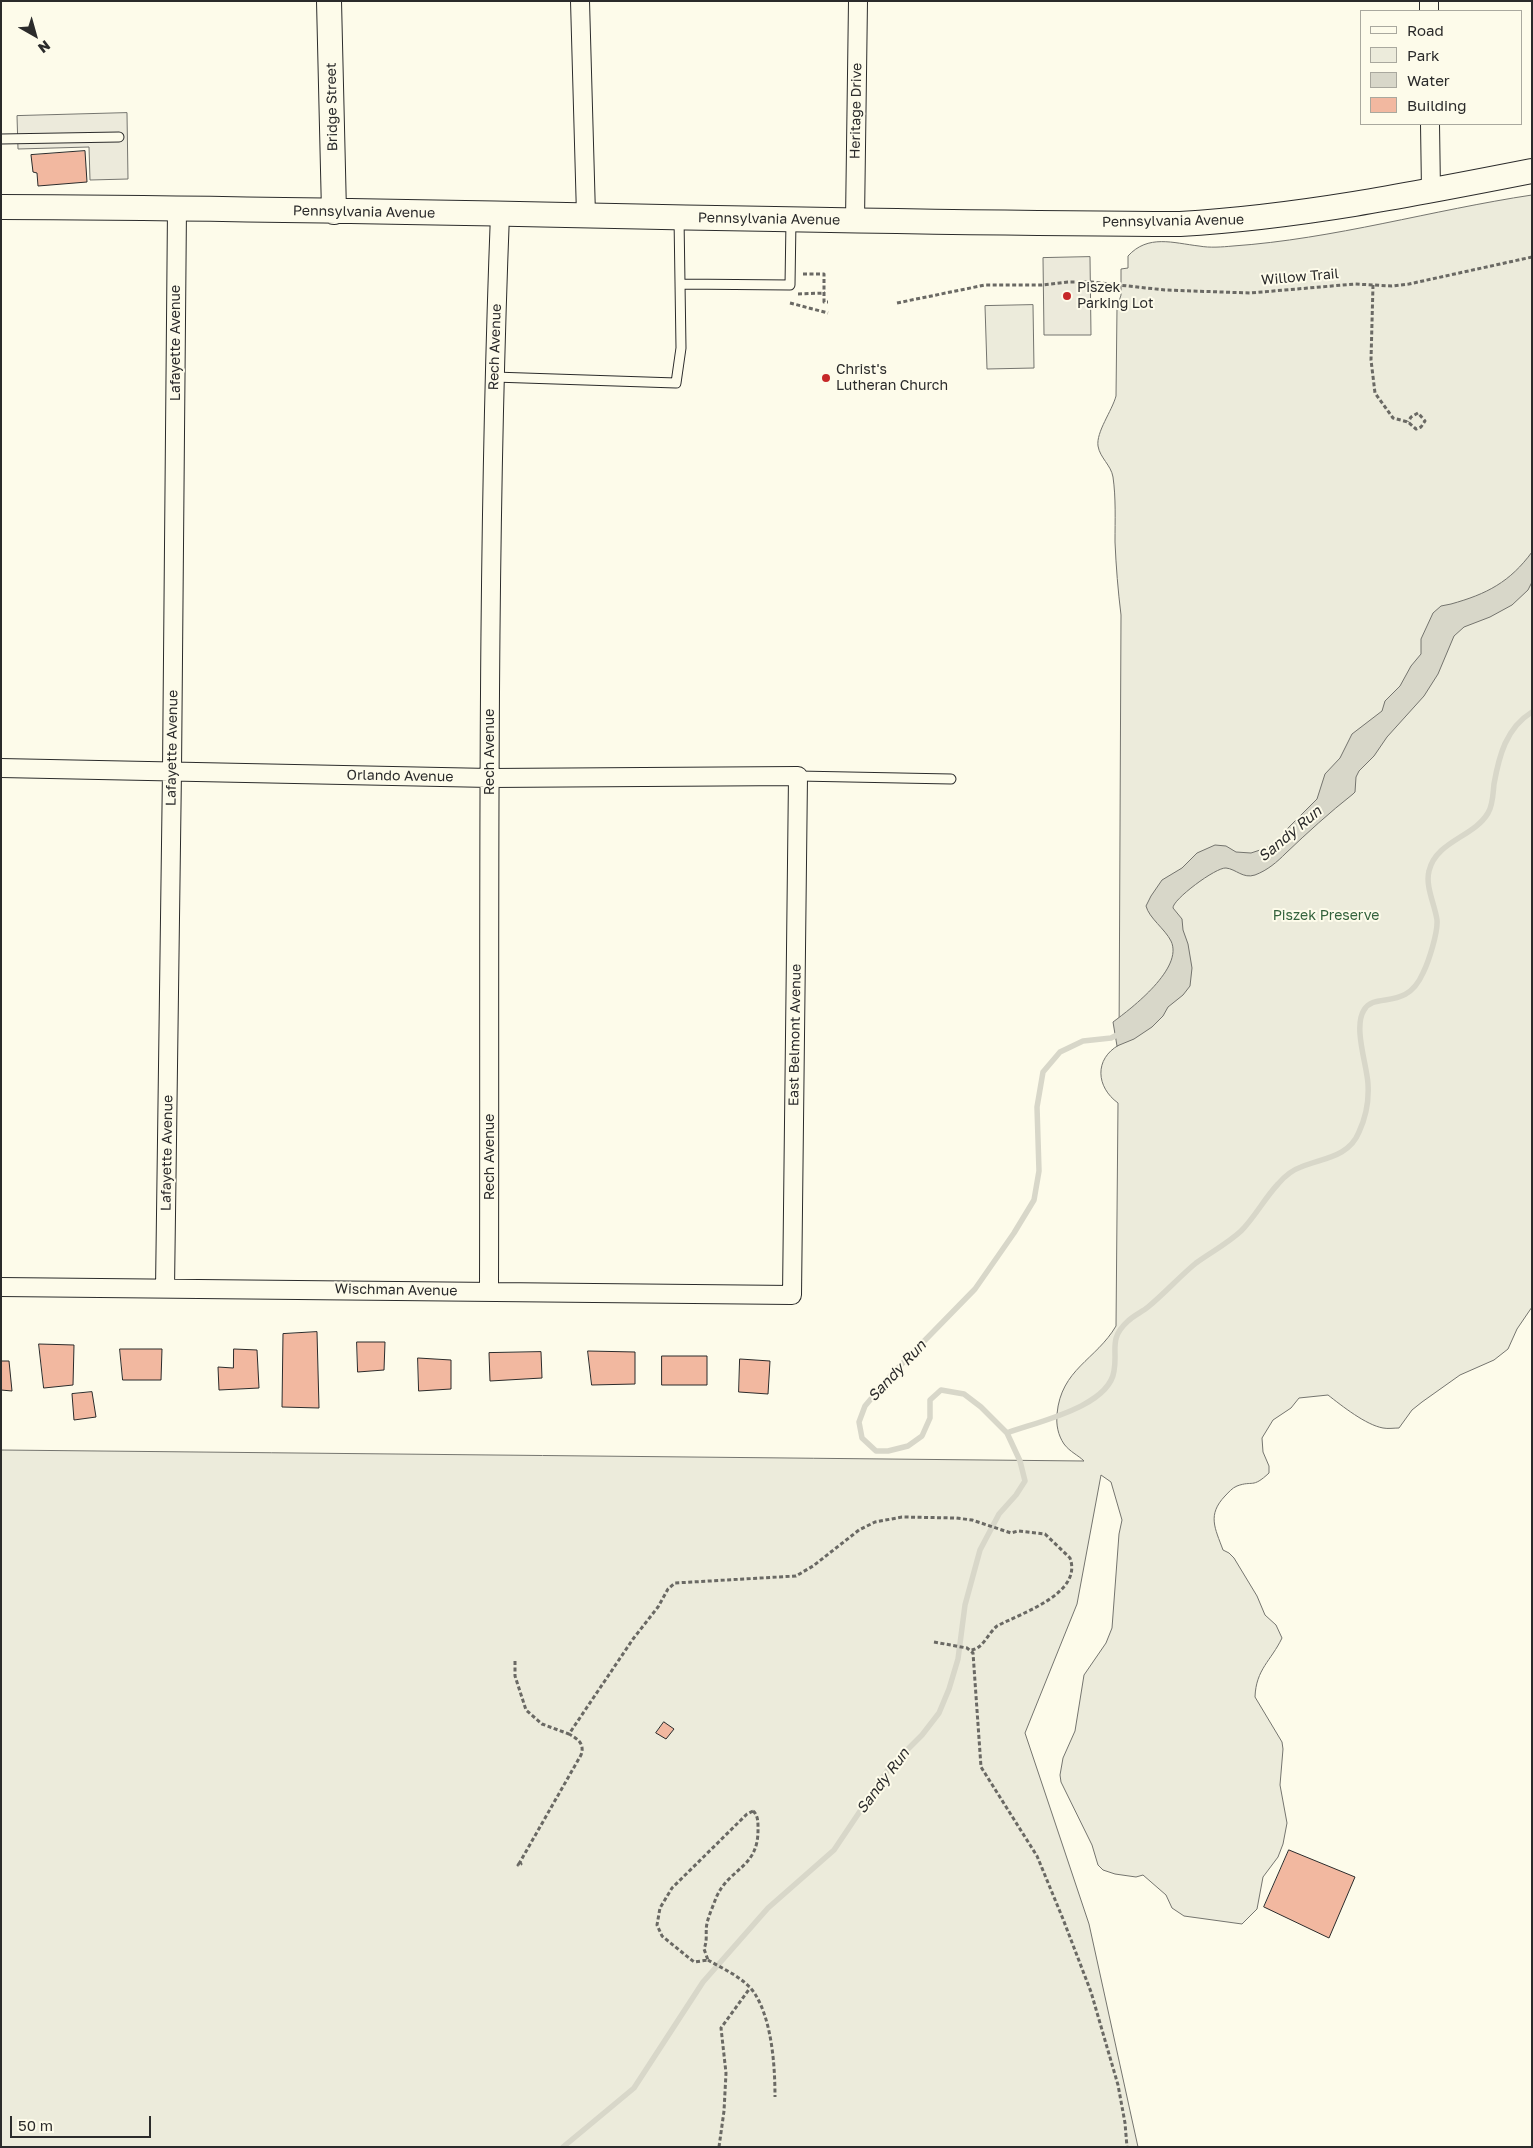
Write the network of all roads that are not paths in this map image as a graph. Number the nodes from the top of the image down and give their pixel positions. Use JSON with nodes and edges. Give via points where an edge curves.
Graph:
{"nodes":[{"id":1,"x":329,"y":1,"type":"edge"},
{"id":2,"x":580,"y":1,"type":"edge"},
{"id":3,"x":858,"y":1,"type":"edge"},
{"id":4,"x":1430,"y":125,"type":"edge"},
{"id":5,"x":119,"y":137,"type":"dead end"},
{"id":6,"x":1,"y":139,"type":"edge"},
{"id":7,"x":1532,"y":172,"type":"edge"},
{"id":8,"x":1431,"y":191,"type":"junction"},
{"id":9,"x":1,"y":207,"type":"edge"},
{"id":10,"x":176,"y":208,"type":"junction"},
{"id":11,"x":334,"y":212,"type":"junction"},
{"id":12,"x":500,"y":214,"type":"junction"},
{"id":13,"x":586,"y":215,"type":"junction"},
{"id":14,"x":678,"y":217,"type":"junction"},
{"id":15,"x":791,"y":219,"type":"junction"},
{"id":16,"x":855,"y":220,"type":"junction"},
{"id":17,"x":680,"y":284,"type":"junction"},
{"id":18,"x":494,"y":378,"type":"junction"},
{"id":19,"x":1,"y":768,"type":"edge"},
{"id":20,"x":172,"y":770,"type":"junction"},
{"id":21,"x":798,"y":776,"type":"junction"},
{"id":22,"x":490,"y":778,"type":"junction"},
{"id":23,"x":951,"y":779,"type":"dead end"},
{"id":24,"x":1,"y":1287,"type":"edge"},
{"id":25,"x":165,"y":1288,"type":"junction"},
{"id":26,"x":489,"y":1291,"type":"junction"},
{"id":27,"x":792,"y":1295,"type":"joint"}],
"edges":[{"from":1,"to":11,"type":"main road","name":"Bridge Street"},
{"from":2,"to":13,"type":"street"},
{"from":3,"to":16,"type":"street","name":"Heritage Drive"},
{"from":4,"to":8,"type":"street"},
{"from":5,"to":6,"type":"lane"},
{"from":7,"to":8,"type":"main road","name":"Pennsylvania Avenue"},
{"from":8,"to":16,"type":"main road","name":"Pennsylvania Avenue","via":[[1306,213],[1180,224]]},
{"from":9,"to":10,"type":"main road","name":"Pennsylvania Avenue"},
{"from":10,"to":11,"type":"main road","name":"Pennsylvania Avenue"},
{"from":10,"to":20,"type":"street","name":"Lafayette Avenue"},
{"from":11,"to":12,"type":"main road","name":"Pennsylvania Avenue"},
{"from":12,"to":13,"type":"main road","name":"Pennsylvania Avenue"},
{"from":12,"to":18,"type":"street","name":"Rech Avenue"},
{"from":13,"to":14,"type":"main road","name":"Pennsylvania Avenue"},
{"from":14,"to":15,"type":"main road","name":"Pennsylvania Avenue"},
{"from":14,"to":17,"type":"lane"},
{"from":15,"to":16,"type":"main road","name":"Pennsylvania Avenue"},
{"from":15,"to":17,"type":"lane","via":[[790,285]]},
{"from":17,"to":18,"type":"lane","via":[[681,348],[676,383]]},
{"from":18,"to":22,"type":"street","name":"Rech Avenue"},
{"from":19,"to":20,"type":"street","name":"Orlando Avenue"},
{"from":20,"to":22,"type":"street","name":"Orlando Avenue"},
{"from":20,"to":25,"type":"street","name":"Lafayette Avenue"},
{"from":21,"to":22,"type":"street","name":"Orlando Avenue"},
{"from":21,"to":23,"type":"lane"},
{"from":21,"to":27,"type":"street","name":"East Belmont Avenue"},
{"from":22,"to":26,"type":"street","name":"Rech Avenue"},
{"from":24,"to":25,"type":"street","name":"Wischman Avenue"},
{"from":25,"to":26,"type":"street","name":"Wischman Avenue"},
{"from":26,"to":27,"type":"street","name":"Wischman Avenue"}]}
